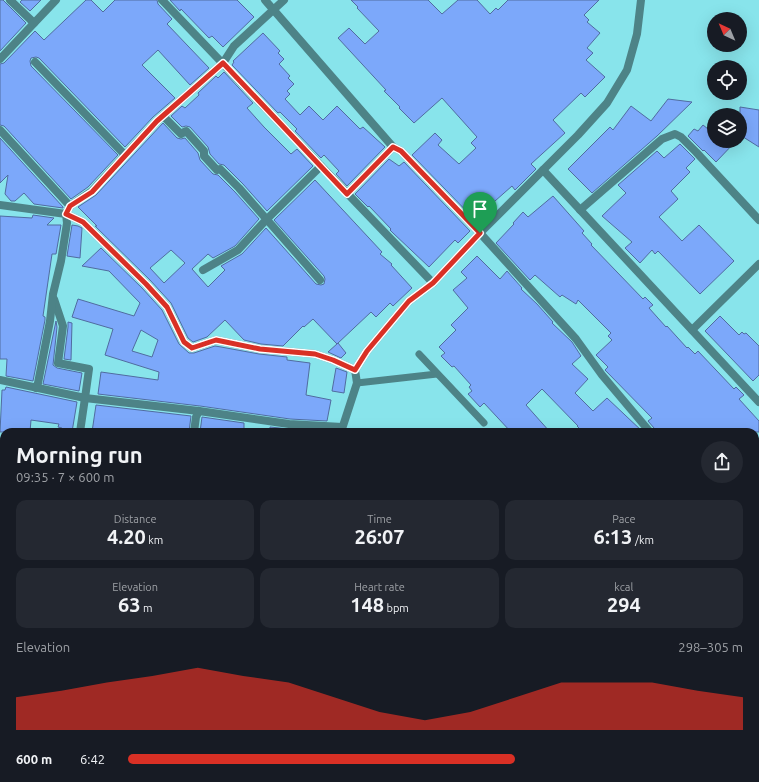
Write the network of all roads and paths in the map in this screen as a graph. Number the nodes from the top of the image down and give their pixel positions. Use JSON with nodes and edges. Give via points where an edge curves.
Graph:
{"nodes":[{"id":1,"x":10,"y":0,"type":"edge"},
{"id":2,"x":56,"y":0,"type":"edge"},
{"id":3,"x":162,"y":0,"type":"edge"},
{"id":4,"x":265,"y":0,"type":"edge"},
{"id":5,"x":284,"y":0,"type":"edge"},
{"id":6,"x":641,"y":0,"type":"edge"},
{"id":7,"x":275,"y":10,"type":"junction"},
{"id":8,"x":34,"y":23,"type":"junction"},
{"id":9,"x":0,"y":59,"type":"edge"},
{"id":10,"x":35,"y":62,"type":"dead end"},
{"id":11,"x":223,"y":63,"type":"junction"},
{"id":12,"x":163,"y":116,"type":"junction"},
{"id":13,"x":0,"y":130,"type":"edge"},
{"id":14,"x":393,"y":147,"type":"junction"},
{"id":15,"x":124,"y":155,"type":"junction"},
{"id":16,"x":321,"y":166,"type":"junction"},
{"id":17,"x":543,"y":170,"type":"junction"},
{"id":18,"x":347,"y":194,"type":"junction"},
{"id":19,"x":0,"y":205,"type":"edge"},
{"id":20,"x":70,"y":206,"type":"junction"},
{"id":21,"x":580,"y":210,"type":"junction"},
{"id":22,"x":66,"y":214,"type":"junction"},
{"id":23,"x":266,"y":220,"type":"junction"},
{"id":24,"x":759,"y":220,"type":"edge"},
{"id":25,"x":480,"y":233,"type":"junction"},
{"id":26,"x":759,"y":264,"type":"edge"},
{"id":27,"x":203,"y":270,"type":"dead end"},
{"id":28,"x":320,"y":280,"type":"dead end"},
{"id":29,"x":433,"y":283,"type":"junction"},
{"id":30,"x":53,"y":294,"type":"junction"},
{"id":31,"x":692,"y":330,"type":"junction"},
{"id":32,"x":419,"y":354,"type":"dead end"},
{"id":33,"x":355,"y":370,"type":"junction"},
{"id":34,"x":438,"y":374,"type":"junction"},
{"id":35,"x":0,"y":380,"type":"edge"},
{"id":36,"x":357,"y":383,"type":"junction"},
{"id":37,"x":36,"y":388,"type":"junction"},
{"id":38,"x":85,"y":398,"type":"junction"},
{"id":39,"x":759,"y":402,"type":"edge"},
{"id":40,"x":199,"y":411,"type":"junction"},
{"id":41,"x":484,"y":423,"type":"dead end"},
{"id":42,"x":81,"y":428,"type":"edge"},
{"id":43,"x":195,"y":428,"type":"edge"},
{"id":44,"x":324,"y":428,"type":"edge"},
{"id":45,"x":343,"y":428,"type":"edge"},
{"id":46,"x":647,"y":428,"type":"edge"}],
"edges":[{"from":1,"to":8,"type":"street"},
{"from":2,"to":8,"type":"street"},
{"from":3,"to":11,"type":"street"},
{"from":4,"to":7,"type":"street"},
{"from":5,"to":7,"type":"street"},
{"from":6,"to":17,"type":"street","via":[[637,34],[627,70],[607,104]]},
{"from":7,"to":11,"type":"street","via":[[234,46]]},
{"from":7,"to":14,"type":"street"},
{"from":8,"to":9,"type":"street"},
{"from":10,"to":15,"type":"street"},
{"from":11,"to":12,"type":"street"},
{"from":11,"to":16,"type":"street"},
{"from":12,"to":15,"type":"street"},
{"from":12,"to":23,"type":"street","via":[[180,134],[186,131],[204,151],[204,156],[239,188]]},
{"from":13,"to":20,"type":"street"},
{"from":14,"to":18,"type":"street"},
{"from":14,"to":25,"type":"street","via":[[401,151]]},
{"from":15,"to":20,"type":"street","via":[[92,192]]},
{"from":16,"to":18,"type":"street"},
{"from":16,"to":23,"type":"street"},
{"from":17,"to":21,"type":"street"},
{"from":17,"to":25,"type":"street"},
{"from":18,"to":29,"type":"street"},
{"from":19,"to":22,"type":"street"},
{"from":20,"to":22,"type":"street"},
{"from":21,"to":24,"type":"street","via":[[662,139],[675,134],[696,152]]},
{"from":21,"to":31,"type":"street"},
{"from":22,"to":30,"type":"street","via":[[67,223]]},
{"from":22,"to":33,"type":"street","via":[[83,222],[146,284],[167,307],[184,342],[192,348],[216,340],[260,349],[315,354]]},
{"from":23,"to":27,"type":"street","via":[[238,250]]},
{"from":23,"to":28,"type":"street"},
{"from":25,"to":29,"type":"street"},
{"from":25,"to":46,"type":"street","via":[[576,339],[602,375]]},
{"from":26,"to":31,"type":"street"},
{"from":29,"to":33,"type":"street","via":[[409,301],[367,351]]},
{"from":30,"to":37,"type":"street","via":[[50,322]]},
{"from":30,"to":38,"type":"street","via":[[63,326],[58,363],[89,369]]},
{"from":31,"to":39,"type":"street"},
{"from":32,"to":34,"type":"lane"},
{"from":33,"to":36,"type":"street"},
{"from":34,"to":36,"type":"lane"},
{"from":34,"to":41,"type":"lane"},
{"from":35,"to":37,"type":"street"},
{"from":36,"to":45,"type":"street"},
{"from":37,"to":38,"type":"street"},
{"from":38,"to":40,"type":"street"},
{"from":38,"to":42,"type":"street"},
{"from":40,"to":43,"type":"street"},
{"from":40,"to":44,"type":"street"}]}
